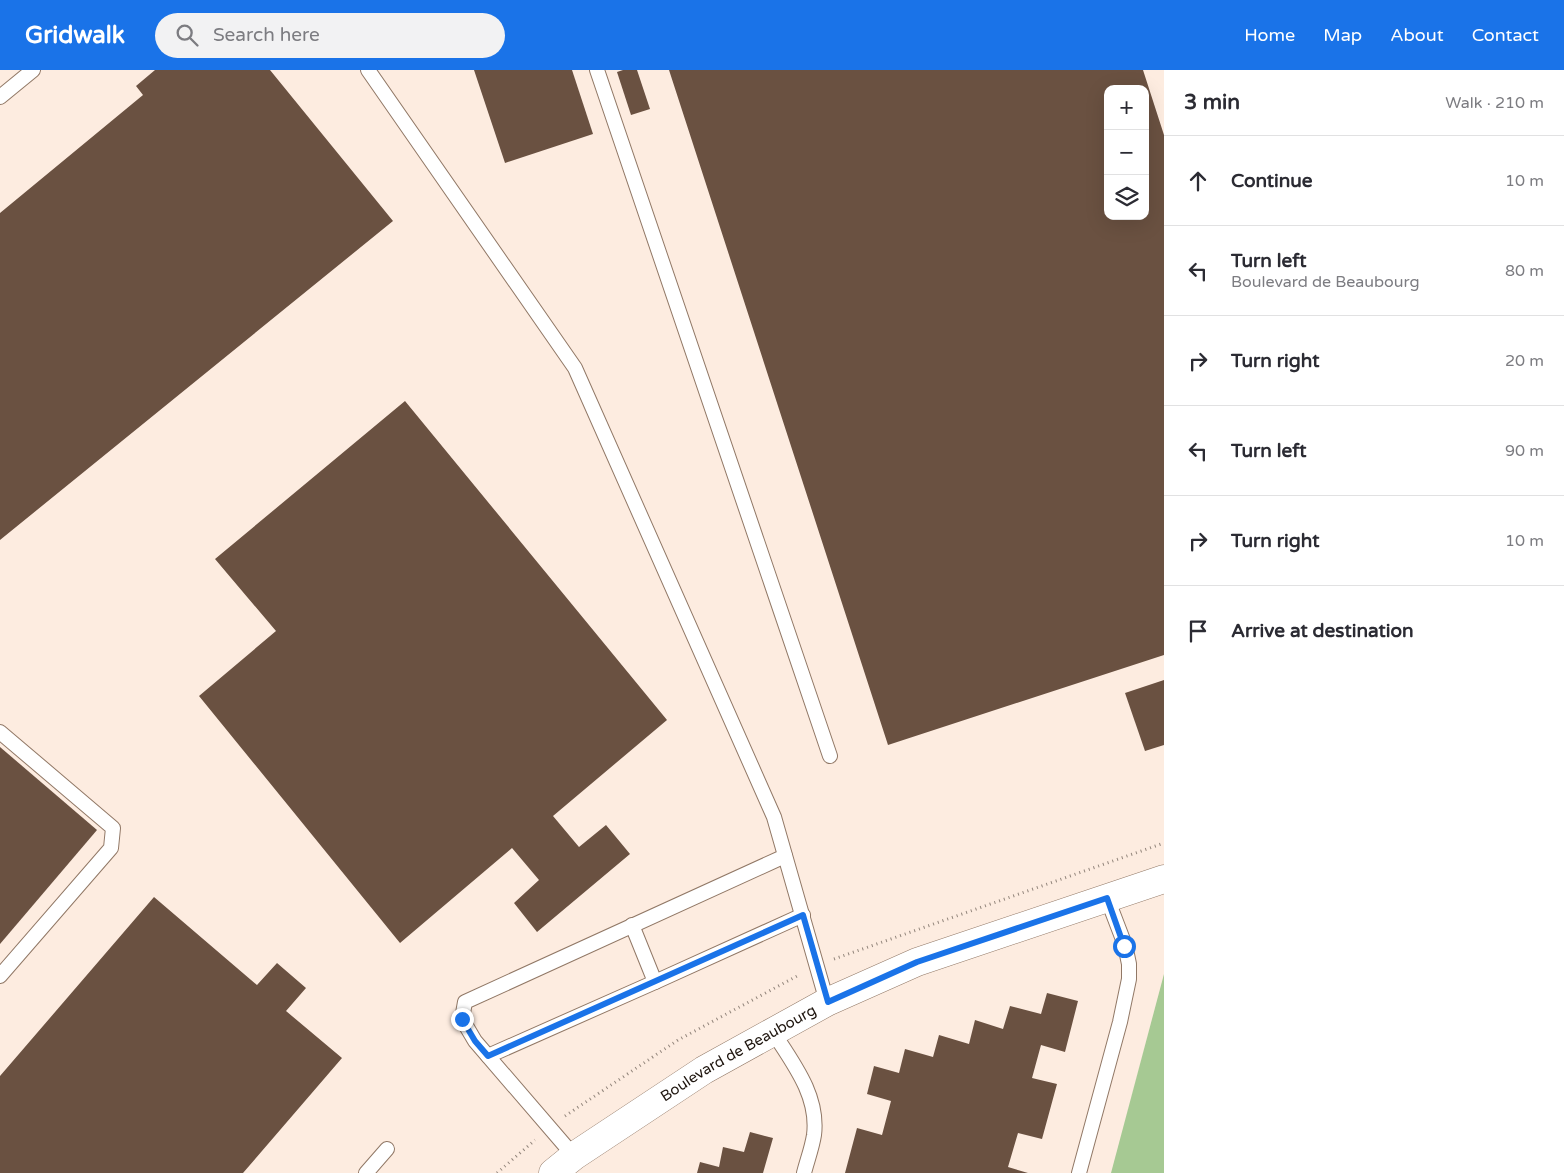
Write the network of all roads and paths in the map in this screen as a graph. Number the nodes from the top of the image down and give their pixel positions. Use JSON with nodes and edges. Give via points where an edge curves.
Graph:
{"nodes":[{"id":1,"x":33,"y":70,"type":"edge"},
{"id":2,"x":368,"y":70,"type":"edge"},
{"id":3,"x":598,"y":70,"type":"edge"},
{"id":4,"x":0,"y":97,"type":"edge"},
{"id":5,"x":0,"y":732,"type":"edge"},
{"id":6,"x":830,"y":756,"type":"dead end"},
{"id":7,"x":786,"y":856,"type":"junction"},
{"id":8,"x":1164,"y":879,"type":"edge"},
{"id":9,"x":1107,"y":898,"type":"junction"},
{"id":10,"x":803,"y":915,"type":"junction"},
{"id":11,"x":632,"y":925,"type":"junction"},
{"id":12,"x":0,"y":976,"type":"edge"},
{"id":13,"x":655,"y":982,"type":"junction"},
{"id":14,"x":828,"y":1002,"type":"junction"},
{"id":15,"x":773,"y":1032,"type":"junction"},
{"id":16,"x":488,"y":1056,"type":"junction"},
{"id":17,"x":387,"y":1149,"type":"dead end"},
{"id":18,"x":564,"y":1165,"type":"edge"},
{"id":19,"x":366,"y":1173,"type":"edge"},
{"id":20,"x":804,"y":1173,"type":"edge"},
{"id":21,"x":1079,"y":1173,"type":"edge"}],
"edges":[{"from":1,"to":4,"type":"lane"},
{"from":2,"to":7,"type":"lane","via":[[575,368],[770,808]]},
{"from":3,"to":6,"type":"lane"},
{"from":5,"to":12,"type":"lane","via":[[113,828],[111,848]]},
{"from":7,"to":10,"type":"lane"},
{"from":7,"to":11,"type":"lane"},
{"from":8,"to":9,"type":"main road","name":"Boulevard de Beaubourg"},
{"from":9,"to":14,"type":"main road","name":"Boulevard de Beaubourg","via":[[917,962]]},
{"from":9,"to":21,"type":"lane","via":[[1129,964],[1129,979]]},
{"from":10,"to":13,"type":"lane"},
{"from":10,"to":14,"type":"lane"},
{"from":11,"to":13,"type":"lane"},
{"from":11,"to":16,"type":"lane","via":[[465,1002],[462,1019]]},
{"from":13,"to":16,"type":"lane"},
{"from":14,"to":15,"type":"main road","name":"Boulevard de Beaubourg"},
{"from":15,"to":18,"type":"main road","name":"Boulevard de Beaubourg","via":[[704,1070]]},
{"from":15,"to":20,"type":"lane","via":[[801,1076],[813,1105],[814,1134]]},
{"from":16,"to":18,"type":"lane"},
{"from":17,"to":19,"type":"lane"}]}
